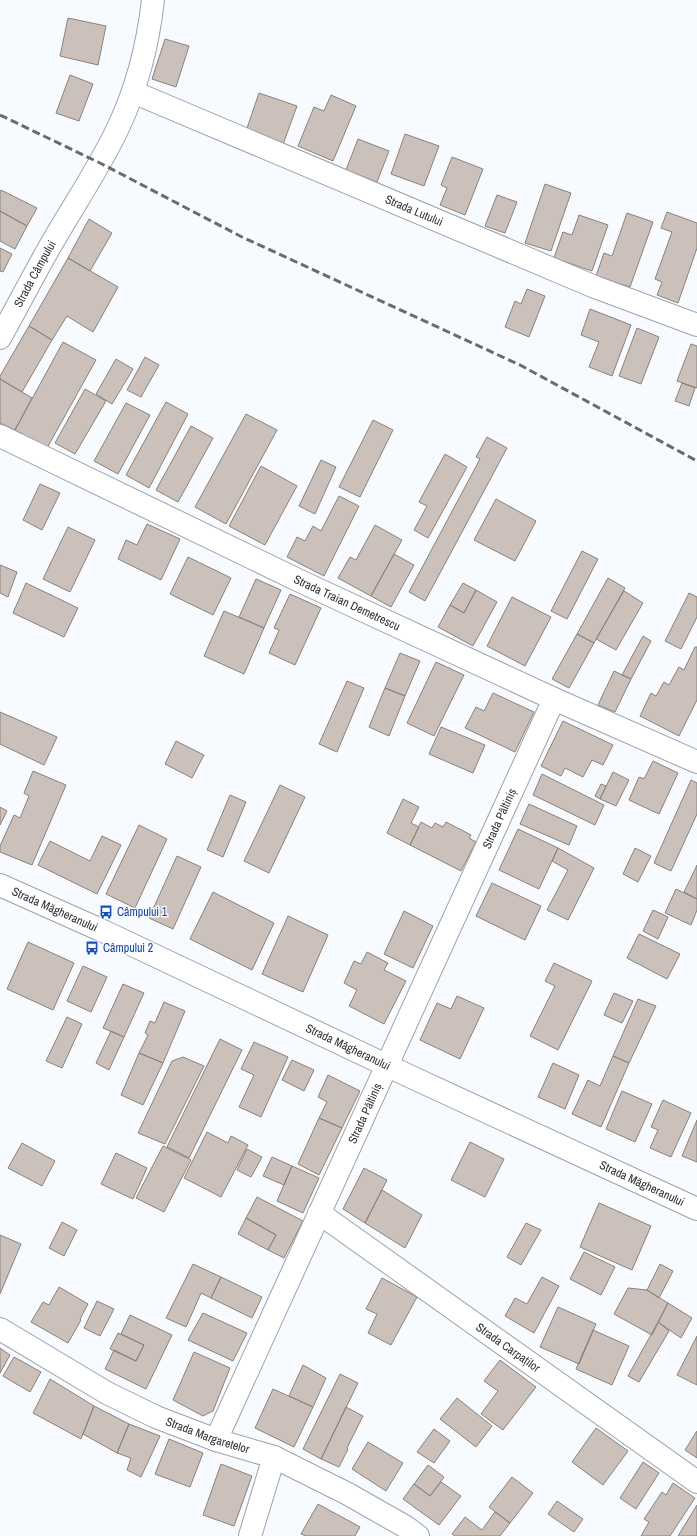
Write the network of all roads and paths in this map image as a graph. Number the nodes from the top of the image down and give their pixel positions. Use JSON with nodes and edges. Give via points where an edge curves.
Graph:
{"nodes":[{"id":1,"x":153,"y":0,"type":"edge"},
{"id":2,"x":133,"y":92,"type":"junction"},
{"id":3,"x":697,"y":325,"type":"edge"},
{"id":4,"x":0,"y":338,"type":"edge"},
{"id":5,"x":0,"y":436,"type":"edge"},
{"id":6,"x":554,"y":699,"type":"junction"},
{"id":7,"x":697,"y":762,"type":"edge"},
{"id":8,"x":0,"y":885,"type":"edge"},
{"id":9,"x":387,"y":1065,"type":"junction"},
{"id":10,"x":697,"y":1209,"type":"edge"},
{"id":11,"x":319,"y":1213,"type":"junction"},
{"id":12,"x":0,"y":1329,"type":"edge"},
{"id":13,"x":216,"y":1440,"type":"junction"},
{"id":14,"x":274,"y":1457,"type":"junction"},
{"id":15,"x":697,"y":1482,"type":"edge"},
{"id":16,"x":250,"y":1536,"type":"edge"},
{"id":17,"x":418,"y":1536,"type":"edge"}],
"edges":[{"from":1,"to":2,"type":"street","name":"Strada Câmpului","via":[[143,58]]},
{"from":2,"to":3,"type":"street","name":"Strada Lutului","via":[[595,287]]},
{"from":2,"to":4,"type":"street","name":"Strada Câmpului","via":[[100,163],[58,232]]},
{"from":5,"to":6,"type":"street","name":"Strada Traian Demetrescu"},
{"from":6,"to":7,"type":"street","name":"Strada Traian Demetrescu"},
{"from":6,"to":9,"type":"street","name":"Strada Păltiniș"},
{"from":8,"to":9,"type":"street","name":"Strada Măgheranului"},
{"from":9,"to":10,"type":"street","name":"Strada Măgheranului"},
{"from":9,"to":11,"type":"street","name":"Strada Păltiniș"},
{"from":11,"to":13,"type":"street","name":"Strada Păltiniș"},
{"from":11,"to":15,"type":"street","name":"Strada Carpaților"},
{"from":12,"to":13,"type":"street","name":"Strada Margaretelor","via":[[107,1393]]},
{"from":13,"to":14,"type":"street","name":"Strada Margaretelor"},
{"from":14,"to":16,"type":"street"},
{"from":14,"to":17,"type":"street","name":"Strada Margaretelor","via":[[348,1494]]}]}
